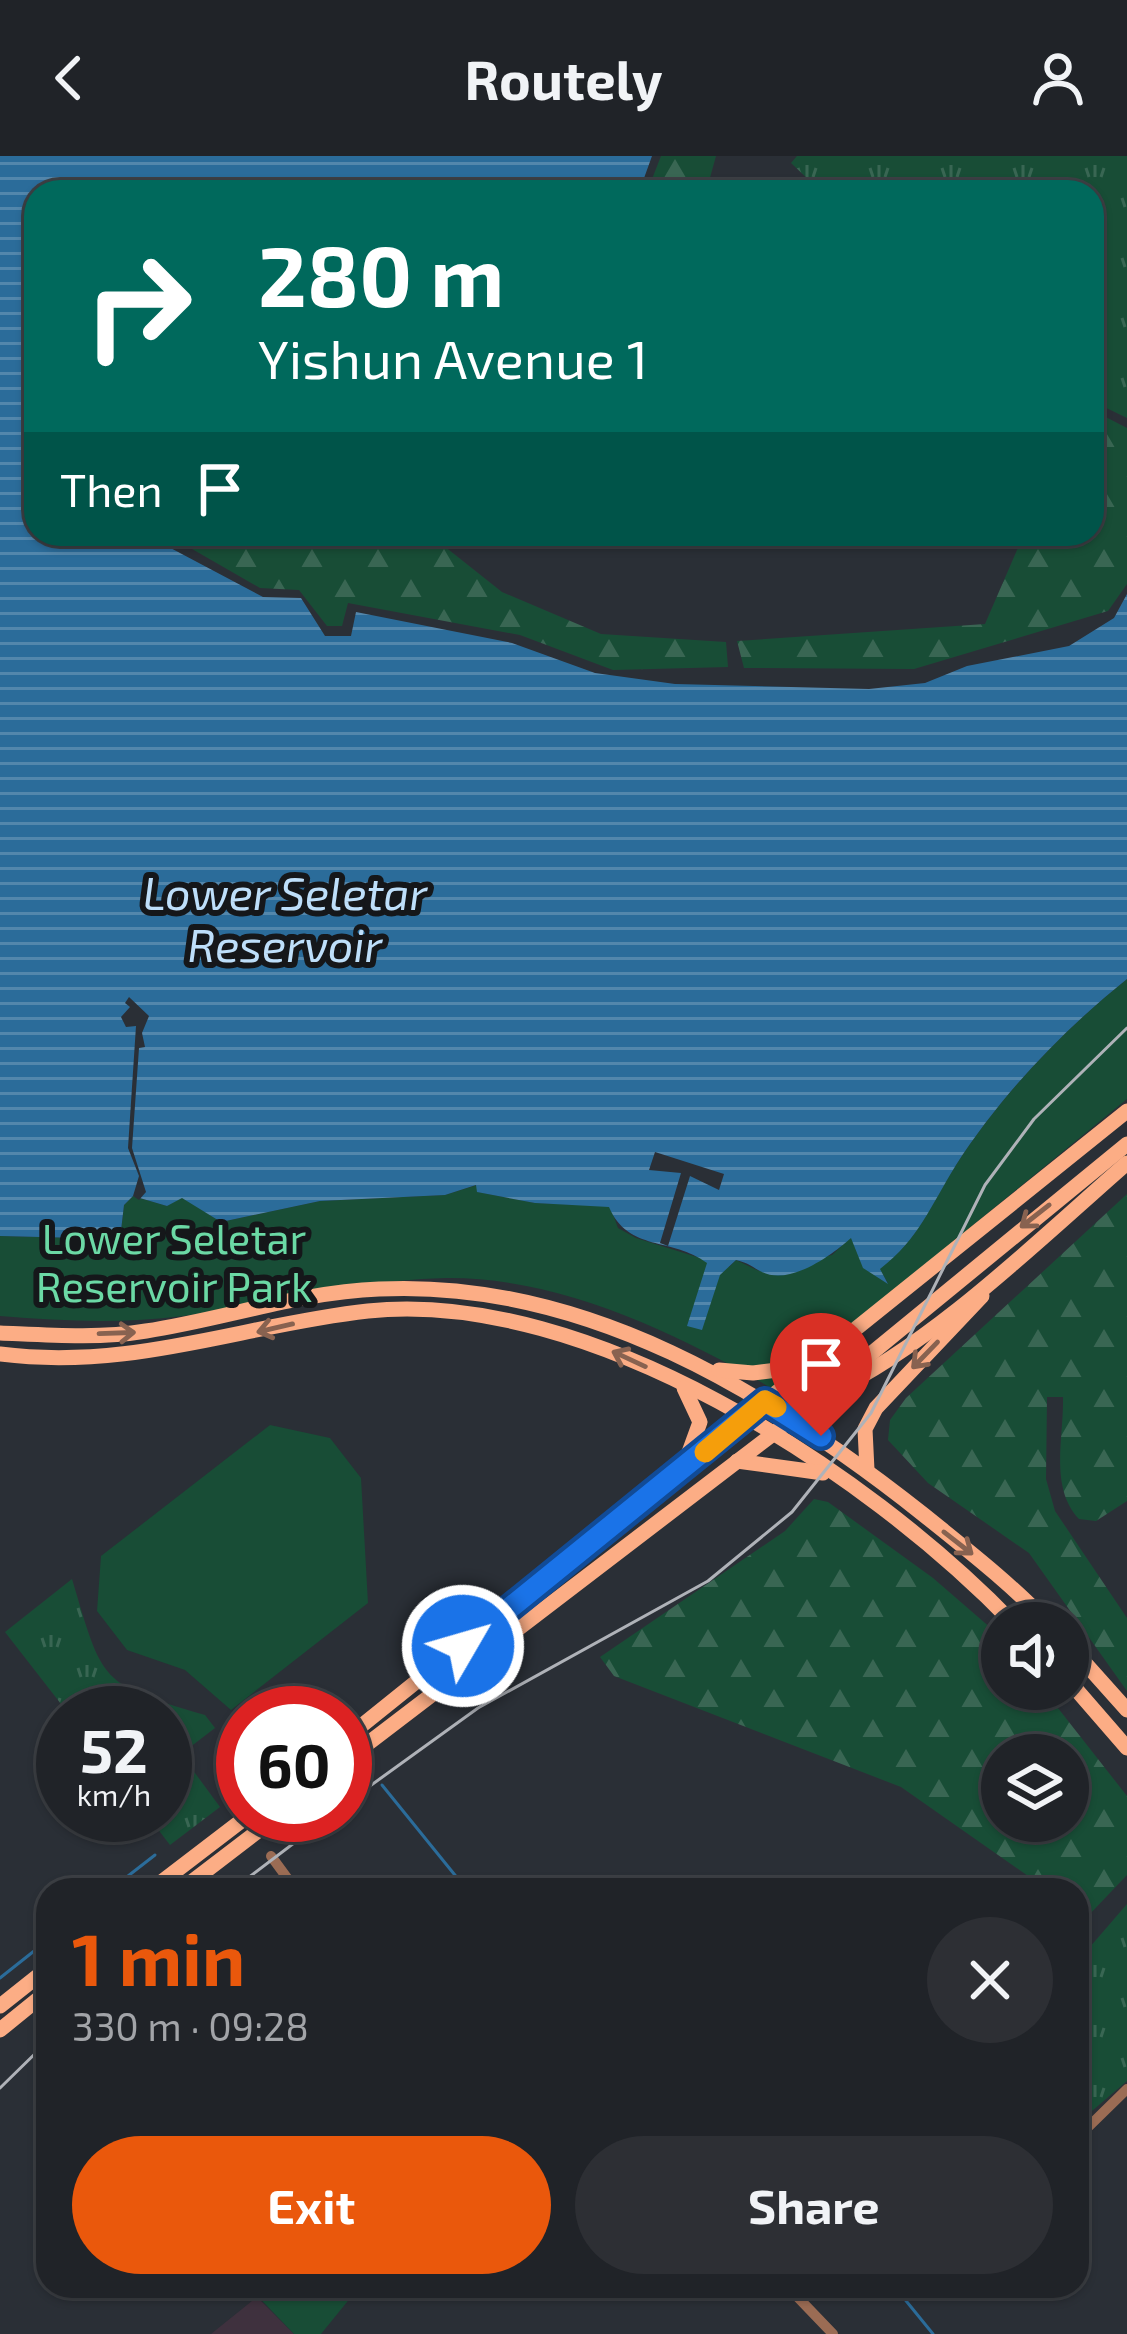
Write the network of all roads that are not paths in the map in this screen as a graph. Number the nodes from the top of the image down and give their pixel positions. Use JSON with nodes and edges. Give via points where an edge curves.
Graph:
{"nodes":[{"id":1,"x":1127,"y":1112,"type":"edge"},
{"id":2,"x":1127,"y":1144,"type":"edge"},
{"id":3,"x":1127,"y":1163,"type":"edge"},
{"id":4,"x":1036,"y":1242,"type":"junction"},
{"id":5,"x":567,"y":1314,"type":"junction"},
{"id":6,"x":0,"y":1333,"type":"edge"},
{"id":7,"x":574,"y":1338,"type":"junction"},
{"id":8,"x":0,"y":1354,"type":"edge"},
{"id":9,"x":805,"y":1366,"type":"junction"},
{"id":10,"x":704,"y":1367,"type":"junction"},
{"id":11,"x":682,"y":1385,"type":"junction"},
{"id":12,"x":765,"y":1401,"type":"junction"},
{"id":13,"x":812,"y":1402,"type":"junction"},
{"id":14,"x":746,"y":1418,"type":"junction"},
{"id":15,"x":793,"y":1418,"type":"junction"},
{"id":16,"x":773,"y":1434,"type":"junction"},
{"id":17,"x":737,"y":1461,"type":"junction"},
{"id":18,"x":867,"y":1470,"type":"junction"},
{"id":19,"x":682,"y":1471,"type":"junction"},
{"id":20,"x":830,"y":1474,"type":"junction"},
{"id":21,"x":993,"y":1602,"type":"edge"},
{"id":22,"x":1026,"y":1602,"type":"edge"},
{"id":23,"x":1089,"y":1667,"type":"edge"},
{"id":24,"x":1089,"y":1704,"type":"edge"},
{"id":25,"x":1127,"y":1710,"type":"edge"},
{"id":26,"x":372,"y":1718,"type":"edge"},
{"id":27,"x":372,"y":1740,"type":"edge"},
{"id":28,"x":1127,"y":1748,"type":"edge"},
{"id":29,"x":216,"y":1840,"type":"edge"},
{"id":30,"x":244,"y":1842,"type":"edge"},
{"id":31,"x":271,"y":1856,"type":"dead end"},
{"id":32,"x":167,"y":1878,"type":"edge"},
{"id":33,"x":197,"y":1878,"type":"edge"},
{"id":34,"x":287,"y":1878,"type":"edge"},
{"id":35,"x":36,"y":1981,"type":"edge"},
{"id":36,"x":36,"y":1997,"type":"edge"},
{"id":37,"x":3,"y":2015,"type":"edge"},
{"id":38,"x":1127,"y":2090,"type":"edge"},
{"id":39,"x":1089,"y":2126,"type":"edge"},
{"id":40,"x":798,"y":2298,"type":"edge"},
{"id":41,"x":833,"y":2334,"type":"edge"}],
"edges":[{"from":1,"to":9,"type":"main road"},
{"from":2,"to":13,"type":"main road","one_way":true},
{"from":3,"to":4,"type":"main road"},
{"from":4,"to":13,"type":"main road","via":[[867,1374]]},
{"from":4,"to":18,"type":"main road","one_way":true,"via":[[876,1408],[865,1430]]},
{"from":6,"to":5,"type":"main road","one_way":true,"via":[[142,1332],[380,1288],[485,1294]]},
{"from":5,"to":7,"type":"main road","via":[[587,1329]]},
{"from":5,"to":10,"type":"main road"},
{"from":7,"to":8,"type":"main road","one_way":true,"via":[[504,1317],[404,1309],[322,1317],[156,1353]]},
{"from":11,"to":7,"type":"main road","one_way":true},
{"from":9,"to":10,"type":"main road","via":[[753,1373]]},
{"from":9,"to":12,"type":"main road"},
{"from":10,"to":12,"type":"main road"},
{"from":11,"to":14,"type":"main road"},
{"from":11,"to":19,"type":"main road","via":[[700,1422]]},
{"from":12,"to":14,"type":"main road"},
{"from":12,"to":15,"type":"main road"},
{"from":13,"to":15,"type":"main road"},
{"from":14,"to":16,"type":"main road"},
{"from":14,"to":19,"type":"main road"},
{"from":15,"to":16,"type":"main road"},
{"from":15,"to":18,"type":"main road"},
{"from":16,"to":17,"type":"main road"},
{"from":16,"to":20,"type":"main road"},
{"from":17,"to":20,"type":"main road"},
{"from":17,"to":27,"type":"main road"},
{"from":18,"to":22,"type":"main road","one_way":true},
{"from":19,"to":26,"type":"main road"},
{"from":20,"to":21,"type":"main road"},
{"from":23,"to":25,"type":"main road"},
{"from":24,"to":28,"type":"main road"},
{"from":29,"to":32,"type":"main road"},
{"from":30,"to":33,"type":"main road"},
{"from":31,"to":34,"type":"street"},
{"from":35,"to":37,"type":"main road"},
{"from":36,"to":37,"type":"main road"},
{"from":38,"to":39,"type":"street"},
{"from":40,"to":41,"type":"street"}]}
